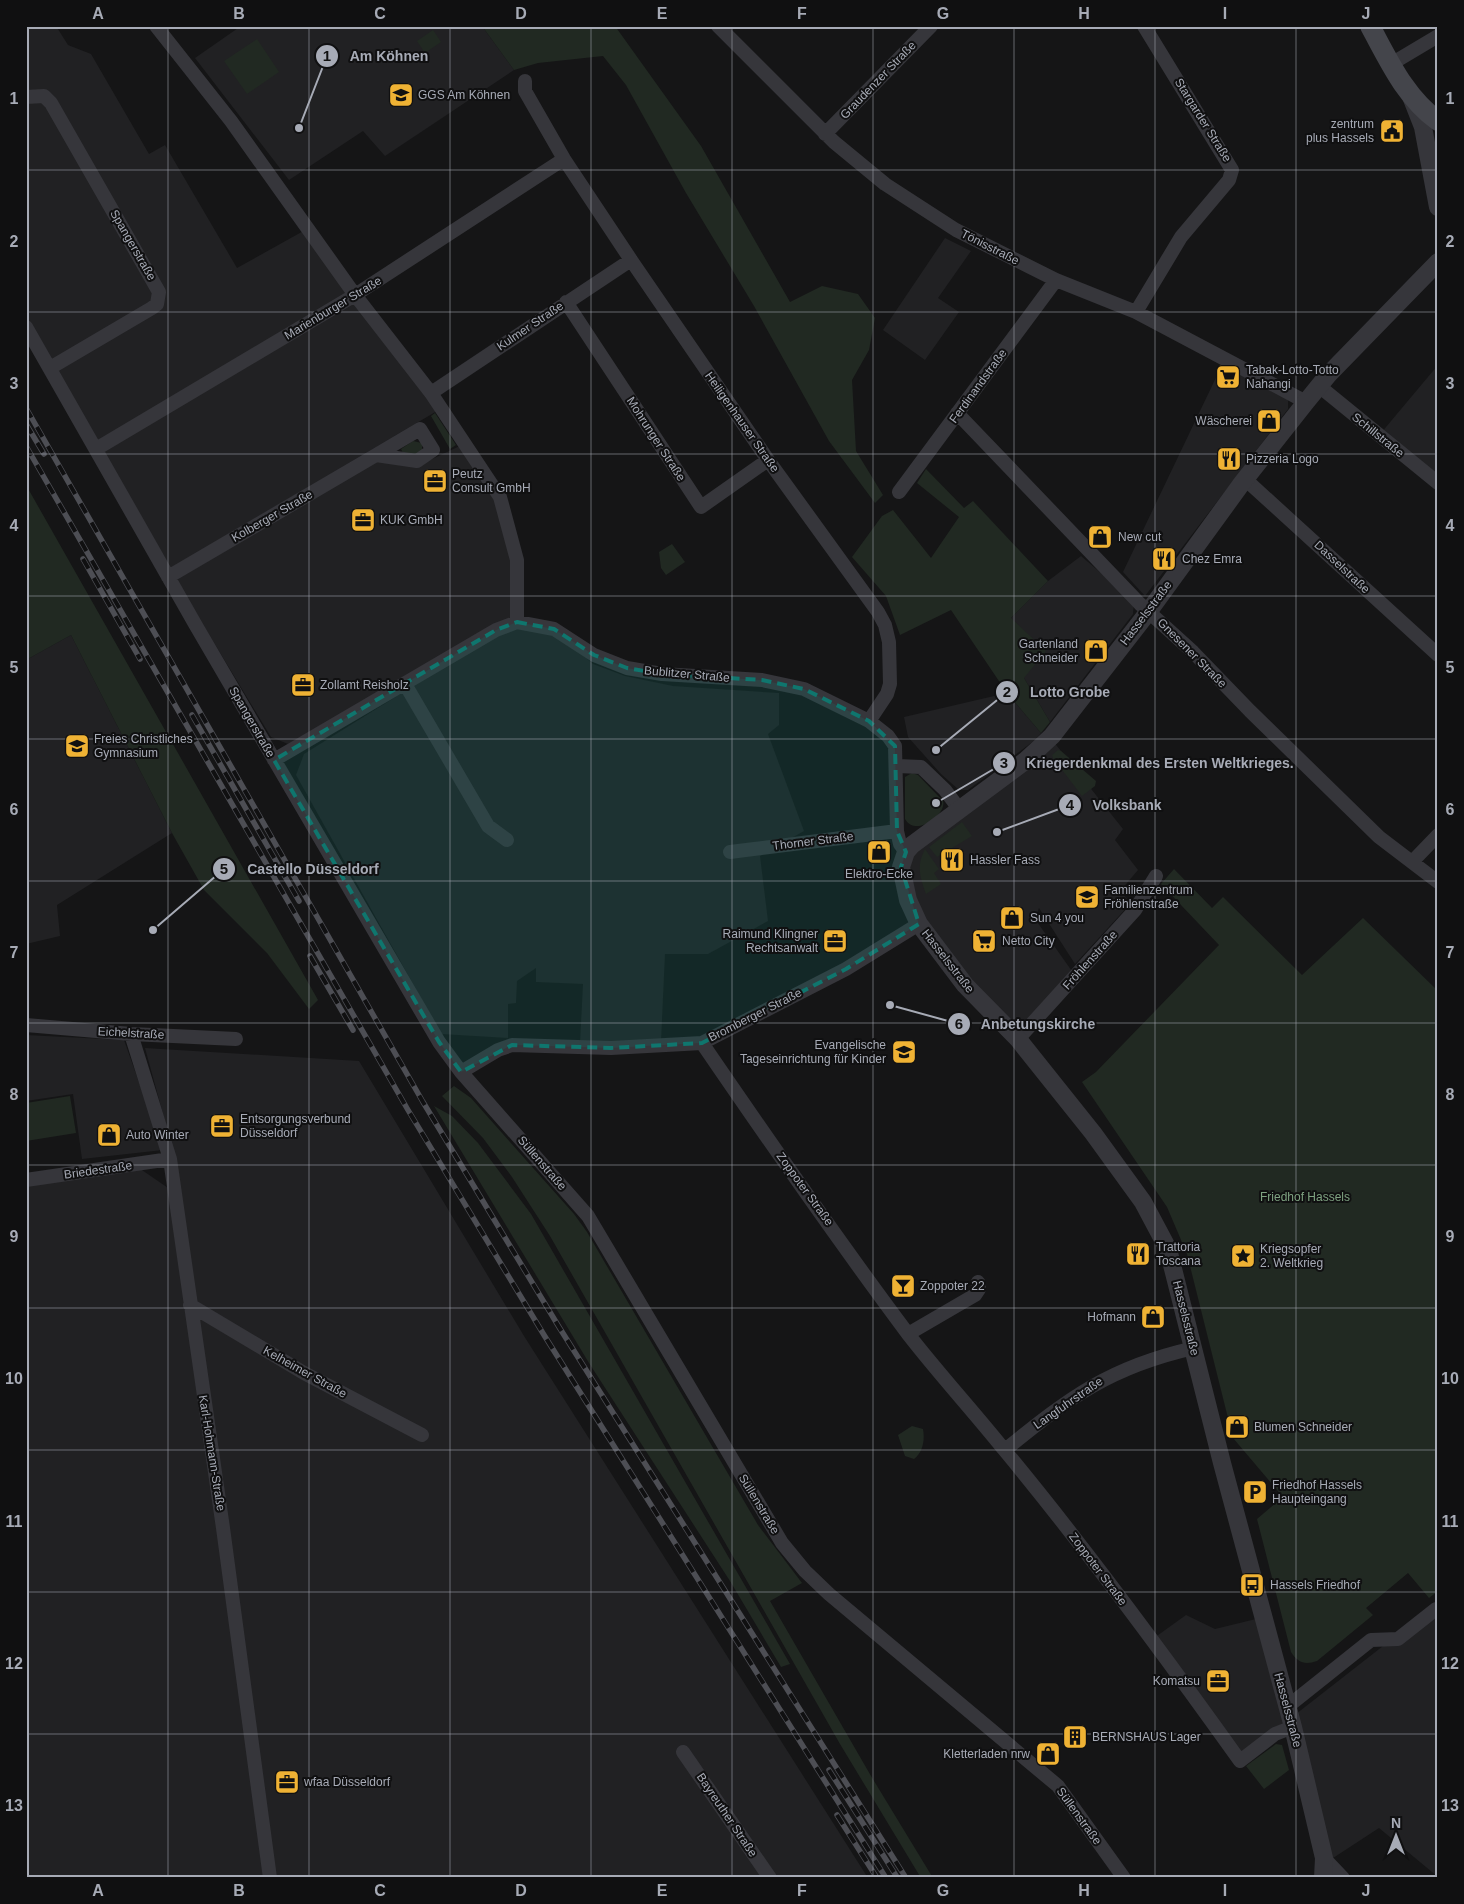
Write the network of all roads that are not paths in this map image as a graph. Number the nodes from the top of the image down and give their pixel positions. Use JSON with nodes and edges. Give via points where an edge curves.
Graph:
{"nodes":[{"id":1,"x":156,"y":26,"type":"edge"},
{"id":2,"x":718,"y":26,"type":"edge"},
{"id":3,"x":931,"y":26,"type":"edge"},
{"id":4,"x":1144,"y":26,"type":"edge"},
{"id":5,"x":1370,"y":26,"type":"edge"},
{"id":6,"x":1438,"y":36,"type":"edge"},
{"id":7,"x":1391,"y":64,"type":"junction"},
{"id":8,"x":525,"y":81,"type":"dead end"},
{"id":9,"x":1411,"y":96,"type":"junction"},
{"id":10,"x":26,"y":97,"type":"edge"},
{"id":11,"x":1438,"y":121,"type":"edge"},
{"id":12,"x":825,"y":134,"type":"junction"},
{"id":13,"x":1438,"y":136,"type":"edge"},
{"id":14,"x":1427,"y":151,"type":"junction"},
{"id":15,"x":564,"y":159,"type":"junction"},
{"id":16,"x":1438,"y":207,"type":"edge"},
{"id":17,"x":631,"y":260,"type":"junction"},
{"id":18,"x":1438,"y":262,"type":"edge"},
{"id":19,"x":1056,"y":280,"type":"junction"},
{"id":20,"x":355,"y":296,"type":"junction"},
{"id":21,"x":566,"y":302,"type":"junction"},
{"id":22,"x":1136,"y":312,"type":"junction"},
{"id":23,"x":26,"y":327,"type":"edge"},
{"id":24,"x":50,"y":368,"type":"junction"},
{"id":25,"x":1319,"y":386,"type":"junction"},
{"id":26,"x":431,"y":393,"type":"junction"},
{"id":27,"x":1306,"y":402,"type":"junction"},
{"id":28,"x":957,"y":413,"type":"junction"},
{"id":29,"x":96,"y":449,"type":"junction"},
{"id":30,"x":376,"y":455,"type":"dead end"},
{"id":31,"x":768,"y":460,"type":"junction"},
{"id":32,"x":1246,"y":479,"type":"junction"},
{"id":33,"x":1438,"y":483,"type":"edge"},
{"id":34,"x":899,"y":492,"type":"dead end"},
{"id":35,"x":168,"y":577,"type":"junction"},
{"id":36,"x":1149,"y":611,"type":"junction"},
{"id":37,"x":517,"y":622,"type":"junction"},
{"id":38,"x":1438,"y":655,"type":"edge"},
{"id":39,"x":405,"y":684,"type":"junction"},
{"id":40,"x":869,"y":721,"type":"junction"},
{"id":41,"x":274,"y":760,"type":"junction"},
{"id":42,"x":896,"y":766,"type":"junction"},
{"id":43,"x":960,"y":810,"type":"junction"},
{"id":44,"x":897,"y":832,"type":"junction"},
{"id":45,"x":1438,"y":835,"type":"edge"},
{"id":46,"x":507,"y":840,"type":"dead end"},
{"id":47,"x":730,"y":852,"type":"dead end"},
{"id":48,"x":906,"y":852,"type":"junction"},
{"id":49,"x":1412,"y":862,"type":"junction"},
{"id":50,"x":1156,"y":876,"type":"dead end"},
{"id":51,"x":1438,"y":882,"type":"edge"},
{"id":52,"x":919,"y":924,"type":"junction"},
{"id":53,"x":26,"y":1025,"type":"edge"},
{"id":54,"x":131,"y":1034,"type":"junction"},
{"id":55,"x":236,"y":1039,"type":"dead end"},
{"id":56,"x":1018,"y":1039,"type":"junction"},
{"id":57,"x":702,"y":1043,"type":"junction"},
{"id":58,"x":461,"y":1072,"type":"junction"},
{"id":59,"x":170,"y":1160,"type":"junction"},
{"id":60,"x":26,"y":1180,"type":"edge"},
{"id":61,"x":978,"y":1282,"type":"dead end"},
{"id":62,"x":190,"y":1304,"type":"junction"},
{"id":63,"x":908,"y":1334,"type":"junction"},
{"id":64,"x":1194,"y":1348,"type":"junction"},
{"id":65,"x":422,"y":1435,"type":"dead end"},
{"id":66,"x":1005,"y":1450,"type":"junction"},
{"id":67,"x":1436,"y":1609,"type":"dead end"},
{"id":68,"x":1287,"y":1707,"type":"junction"},
{"id":69,"x":1293,"y":1727,"type":"junction"},
{"id":70,"x":683,"y":1752,"type":"dead end"},
{"id":71,"x":1324,"y":1858,"type":"junction"},
{"id":72,"x":1118,"y":1876,"type":"edge"},
{"id":73,"x":270,"y":1878,"type":"edge"},
{"id":74,"x":770,"y":1878,"type":"edge"},
{"id":75,"x":1323,"y":1878,"type":"edge"},
{"id":76,"x":1343,"y":1878,"type":"edge"}],
"edges":[{"from":1,"to":20,"type":"street","via":[[231,122]]},
{"from":2,"to":12,"type":"street","name":"Tönisstraße"},
{"from":3,"to":12,"type":"street","name":"Graudenzer Straße"},
{"from":4,"to":22,"type":"street","name":"Stargarder Straße","via":[[1232,170],[1229,180],[1182,237]]},
{"from":5,"to":7,"type":"main road"},
{"from":6,"to":7,"type":"street"},
{"from":7,"to":9,"type":"main road"},
{"from":8,"to":15,"type":"street","name":"Heiligenhauser Straße","via":[[525,91]]},
{"from":9,"to":11,"type":"main road"},
{"from":9,"to":14,"type":"street","via":[[1422,121]]},
{"from":10,"to":24,"type":"street","name":"Spangerstraße","via":[[44,96],[51,103],[159,292],[157,304],[152,308]]},
{"from":12,"to":19,"type":"street","name":"Tönisstraße","via":[[886,184],[956,230]]},
{"from":13,"to":14,"type":"street"},
{"from":14,"to":16,"type":"street"},
{"from":15,"to":17,"type":"street","name":"Heiligenhauser Straße"},
{"from":15,"to":20,"type":"street","name":"Marienburger Straße"},
{"from":17,"to":21,"type":"street","name":"Kulmer Straße"},
{"from":17,"to":31,"type":"street","name":"Heiligenhauser Straße"},
{"from":18,"to":25,"type":"street","name":"Hasselsstraße"},
{"from":19,"to":22,"type":"street","name":"Tönisstraße"},
{"from":19,"to":28,"type":"street","name":"Ferdinandstraße"},
{"from":20,"to":26,"type":"street"},
{"from":20,"to":29,"type":"street","name":"Marienburger Straße"},
{"from":21,"to":26,"type":"street","name":"Kulmer Straße"},
{"from":21,"to":31,"type":"street","name":"Mohrunger Straße","via":[[701,507]]},
{"from":22,"to":27,"type":"street","name":"Tönisstraße"},
{"from":23,"to":24,"type":"street","name":"Spangerstraße"},
{"from":24,"to":29,"type":"street","name":"Spangerstraße"},
{"from":25,"to":27,"type":"street","name":"Hasselsstraße"},
{"from":25,"to":33,"type":"street","name":"Schillstraße"},
{"from":26,"to":37,"type":"street","via":[[500,497],[517,560]]},
{"from":27,"to":32,"type":"street","name":"Hasselsstraße"},
{"from":28,"to":34,"type":"street","name":"Ferdinandstraße"},
{"from":28,"to":36,"type":"street","name":"Gnesener Straße"},
{"from":29,"to":35,"type":"street","name":"Spangerstraße"},
{"from":30,"to":35,"type":"street","name":"Kolberger Straße"},
{"from":31,"to":40,"type":"street","name":"Heiligenhauser Straße","via":[[868,596],[885,625],[889,642],[890,684]]},
{"from":32,"to":36,"type":"street","name":"Hasselsstraße"},
{"from":32,"to":38,"type":"street","name":"Dasselstraße"},
{"from":35,"to":41,"type":"street","name":"Spangerstraße"},
{"from":36,"to":43,"type":"street","name":"Hasselsstraße","via":[[1045,743]]},
{"from":36,"to":49,"type":"street","name":"Gnesener Straße","via":[[1380,837]]},
{"from":37,"to":39,"type":"street","via":[[496,630]]},
{"from":37,"to":40,"type":"street","name":"Bublitzer Straße","via":[[554,629],[594,655],[628,668],[662,674],[762,680],[804,689]]},
{"from":39,"to":41,"type":"street"},
{"from":39,"to":46,"type":"street","via":[[488,826]]},
{"from":40,"to":42,"type":"street","via":[[892,740]]},
{"from":41,"to":58,"type":"street","name":"Spangerstraße","via":[[439,1042]]},
{"from":42,"to":43,"type":"street","via":[[921,767]]},
{"from":42,"to":44,"type":"street"},
{"from":43,"to":48,"type":"street","name":"Hasselsstraße"},
{"from":44,"to":47,"type":"street","name":"Thorner Straße"},
{"from":44,"to":48,"type":"street"},
{"from":45,"to":49,"type":"street"},
{"from":48,"to":52,"type":"street","name":"Hasselsstraße","via":[[902,877]]},
{"from":49,"to":51,"type":"street","name":"Gnesener Straße"},
{"from":50,"to":56,"type":"street","name":"Fröhlenstraße","via":[[1135,910]]},
{"from":52,"to":56,"type":"street","name":"Hasselsstraße","via":[[965,985]]},
{"from":52,"to":57,"type":"street","name":"Bromberger Straße","via":[[846,969]]},
{"from":53,"to":54,"type":"street","name":"Eichelstraße"},
{"from":54,"to":55,"type":"street","name":"Eichelstraße"},
{"from":54,"to":59,"type":"street","name":"Karl-Hohmann-Straße"},
{"from":56,"to":64,"type":"street","name":"Hasselsstraße","via":[[1093,1133],[1157,1225],[1168,1249]]},
{"from":57,"to":58,"type":"street","name":"Bromberger Straße","via":[[611,1048],[512,1045]]},
{"from":57,"to":63,"type":"street","name":"Zoppoter Straße"},
{"from":58,"to":72,"type":"street","name":"Süllenstraße","via":[[588,1216],[764,1515],[805,1571],[854,1616],[1058,1786]]},
{"from":59,"to":60,"type":"street","name":"Briedestraße"},
{"from":59,"to":62,"type":"street","name":"Karl-Hohmann-Straße"},
{"from":61,"to":63,"type":"street","via":[[979,1289],[975,1295]]},
{"from":62,"to":65,"type":"street","name":"Kelheimer Straße","via":[[304,1373]]},
{"from":62,"to":73,"type":"street","name":"Karl-Hohmann-Straße"},
{"from":63,"to":66,"type":"street","name":"Zoppoter Straße"},
{"from":64,"to":66,"type":"street","name":"Langfuhrstraße","via":[[1140,1363],[1109,1376],[1051,1413]]},
{"from":64,"to":68,"type":"street","name":"Hasselsstraße"},
{"from":66,"to":69,"type":"street","name":"Zoppoter Straße","via":[[1240,1761],[1275,1734]]},
{"from":67,"to":68,"type":"street","via":[[1398,1639],[1371,1640]]},
{"from":68,"to":69,"type":"street","name":"Hasselsstraße"},
{"from":69,"to":71,"type":"street","name":"Hasselsstraße"},
{"from":70,"to":74,"type":"street","name":"Bayreuther Straße"},
{"from":71,"to":75,"type":"street","name":"Hasselsstraße"},
{"from":71,"to":76,"type":"street"}]}
